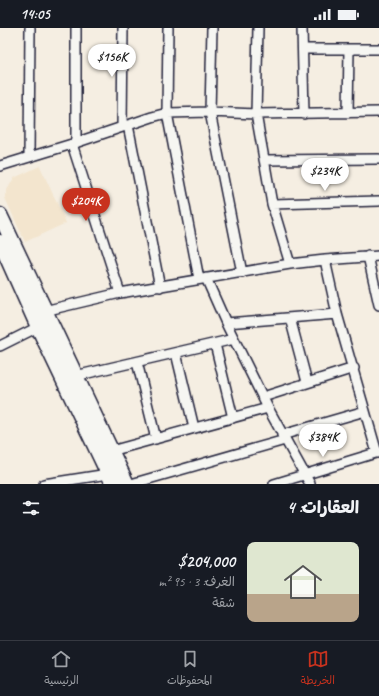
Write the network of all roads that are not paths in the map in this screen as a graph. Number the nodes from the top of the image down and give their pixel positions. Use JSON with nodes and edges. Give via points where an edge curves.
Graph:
{"nodes":[{"id":1,"x":30,"y":28,"type":"edge"},
{"id":2,"x":76,"y":28,"type":"edge"},
{"id":3,"x":123,"y":28,"type":"edge"},
{"id":4,"x":168,"y":28,"type":"edge"},
{"id":5,"x":212,"y":28,"type":"edge"},
{"id":6,"x":258,"y":28,"type":"edge"},
{"id":7,"x":302,"y":28,"type":"edge"},
{"id":8,"x":303,"y":49,"type":"junction"},
{"id":9,"x":349,"y":49,"type":"junction"},
{"id":10,"x":379,"y":49,"type":"edge"},
{"id":11,"x":210,"y":112,"type":"junction"},
{"id":12,"x":379,"y":112,"type":"edge"},
{"id":13,"x":168,"y":113,"type":"junction"},
{"id":14,"x":348,"y":113,"type":"junction"},
{"id":15,"x":256,"y":114,"type":"junction"},
{"id":16,"x":304,"y":114,"type":"junction"},
{"id":17,"x":125,"y":126,"type":"junction"},
{"id":18,"x":74,"y":144,"type":"junction"},
{"id":19,"x":29,"y":156,"type":"junction"},
{"id":20,"x":379,"y":159,"type":"edge"},
{"id":21,"x":264,"y":160,"type":"junction"},
{"id":22,"x":0,"y":166,"type":"edge"},
{"id":23,"x":379,"y":201,"type":"edge"},
{"id":24,"x":272,"y":204,"type":"junction"},
{"id":25,"x":0,"y":215,"type":"edge"},
{"id":26,"x":0,"y":242,"type":"edge"},
{"id":27,"x":368,"y":256,"type":"junction"},
{"id":28,"x":379,"y":256,"type":"edge"},
{"id":29,"x":325,"y":260,"type":"junction"},
{"id":30,"x":290,"y":264,"type":"junction"},
{"id":31,"x":242,"y":273,"type":"junction"},
{"id":32,"x":203,"y":278,"type":"junction"},
{"id":33,"x":160,"y":287,"type":"junction"},
{"id":34,"x":120,"y":293,"type":"junction"},
{"id":35,"x":379,"y":305,"type":"edge"},
{"id":36,"x":44,"y":311,"type":"junction"},
{"id":37,"x":337,"y":314,"type":"junction"},
{"id":38,"x":290,"y":318,"type":"junction"},
{"id":39,"x":226,"y":323,"type":"junction"},
{"id":40,"x":38,"y":327,"type":"junction"},
{"id":41,"x":234,"y":339,"type":"junction"},
{"id":42,"x":215,"y":344,"type":"junction"},
{"id":43,"x":0,"y":346,"type":"edge"},
{"id":44,"x":176,"y":353,"type":"junction"},
{"id":45,"x":137,"y":362,"type":"junction"},
{"id":46,"x":354,"y":368,"type":"junction"},
{"id":47,"x":75,"y":376,"type":"junction"},
{"id":48,"x":307,"y":382,"type":"junction"},
{"id":49,"x":263,"y":397,"type":"junction"},
{"id":50,"x":268,"y":408,"type":"junction"},
{"id":51,"x":365,"y":410,"type":"junction"},
{"id":52,"x":232,"y":418,"type":"junction"},
{"id":53,"x":194,"y":428,"type":"junction"},
{"id":54,"x":284,"y":438,"type":"junction"},
{"id":55,"x":156,"y":439,"type":"junction"},
{"id":56,"x":111,"y":451,"type":"junction"},
{"id":57,"x":378,"y":452,"type":"edge"},
{"id":58,"x":305,"y":475,"type":"junction"},
{"id":59,"x":111,"y":479,"type":"edge"},
{"id":60,"x":44,"y":484,"type":"edge"},
{"id":61,"x":127,"y":484,"type":"edge"},
{"id":62,"x":131,"y":484,"type":"edge"},
{"id":63,"x":274,"y":484,"type":"edge"},
{"id":64,"x":310,"y":484,"type":"edge"}],
"edges":[{"from":1,"to":19,"type":"street"},
{"from":2,"to":18,"type":"street"},
{"from":3,"to":17,"type":"street"},
{"from":4,"to":13,"type":"street"},
{"from":5,"to":11,"type":"street"},
{"from":6,"to":15,"type":"street"},
{"from":7,"to":8,"type":"street"},
{"from":8,"to":9,"type":"street"},
{"from":8,"to":16,"type":"street"},
{"from":9,"to":10,"type":"street"},
{"from":9,"to":14,"type":"street"},
{"from":11,"to":13,"type":"street"},
{"from":11,"to":15,"type":"street"},
{"from":11,"to":31,"type":"street"},
{"from":12,"to":14,"type":"street"},
{"from":13,"to":17,"type":"street"},
{"from":13,"to":32,"type":"street"},
{"from":14,"to":16,"type":"street"},
{"from":15,"to":16,"type":"street"},
{"from":15,"to":21,"type":"street"},
{"from":17,"to":18,"type":"street"},
{"from":17,"to":33,"type":"street"},
{"from":18,"to":19,"type":"street"},
{"from":18,"to":34,"type":"street"},
{"from":19,"to":22,"type":"street"},
{"from":20,"to":21,"type":"street"},
{"from":21,"to":24,"type":"street"},
{"from":23,"to":24,"type":"street"},
{"from":24,"to":30,"type":"street"},
{"from":25,"to":36,"type":"main road"},
{"from":26,"to":40,"type":"main road"},
{"from":27,"to":28,"type":"street"},
{"from":27,"to":29,"type":"street"},
{"from":27,"to":35,"type":"street"},
{"from":29,"to":30,"type":"street"},
{"from":29,"to":37,"type":"street"},
{"from":30,"to":31,"type":"street"},
{"from":31,"to":32,"type":"street"},
{"from":32,"to":33,"type":"street"},
{"from":32,"to":39,"type":"street"},
{"from":33,"to":34,"type":"street"},
{"from":34,"to":36,"type":"street"},
{"from":36,"to":47,"type":"main road"},
{"from":37,"to":38,"type":"street"},
{"from":37,"to":46,"type":"street"},
{"from":38,"to":39,"type":"street"},
{"from":38,"to":48,"type":"street"},
{"from":39,"to":41,"type":"street"},
{"from":40,"to":43,"type":"street"},
{"from":40,"to":59,"type":"main road"},
{"from":41,"to":42,"type":"street"},
{"from":41,"to":49,"type":"street"},
{"from":42,"to":44,"type":"street"},
{"from":42,"to":52,"type":"street"},
{"from":44,"to":45,"type":"street"},
{"from":44,"to":53,"type":"street"},
{"from":45,"to":47,"type":"street"},
{"from":45,"to":55,"type":"street"},
{"from":46,"to":48,"type":"street"},
{"from":46,"to":51,"type":"street"},
{"from":47,"to":56,"type":"main road"},
{"from":48,"to":49,"type":"street"},
{"from":49,"to":50,"type":"street"},
{"from":50,"to":52,"type":"street"},
{"from":50,"to":54,"type":"street"},
{"from":51,"to":54,"type":"street"},
{"from":51,"to":57,"type":"street"},
{"from":52,"to":53,"type":"street"},
{"from":53,"to":55,"type":"street"},
{"from":54,"to":58,"type":"street"},
{"from":54,"to":62,"type":"street"},
{"from":55,"to":56,"type":"street"},
{"from":56,"to":61,"type":"main road"},
{"from":57,"to":58,"type":"street"},
{"from":58,"to":63,"type":"street"},
{"from":58,"to":64,"type":"street"},
{"from":59,"to":60,"type":"street"}]}
